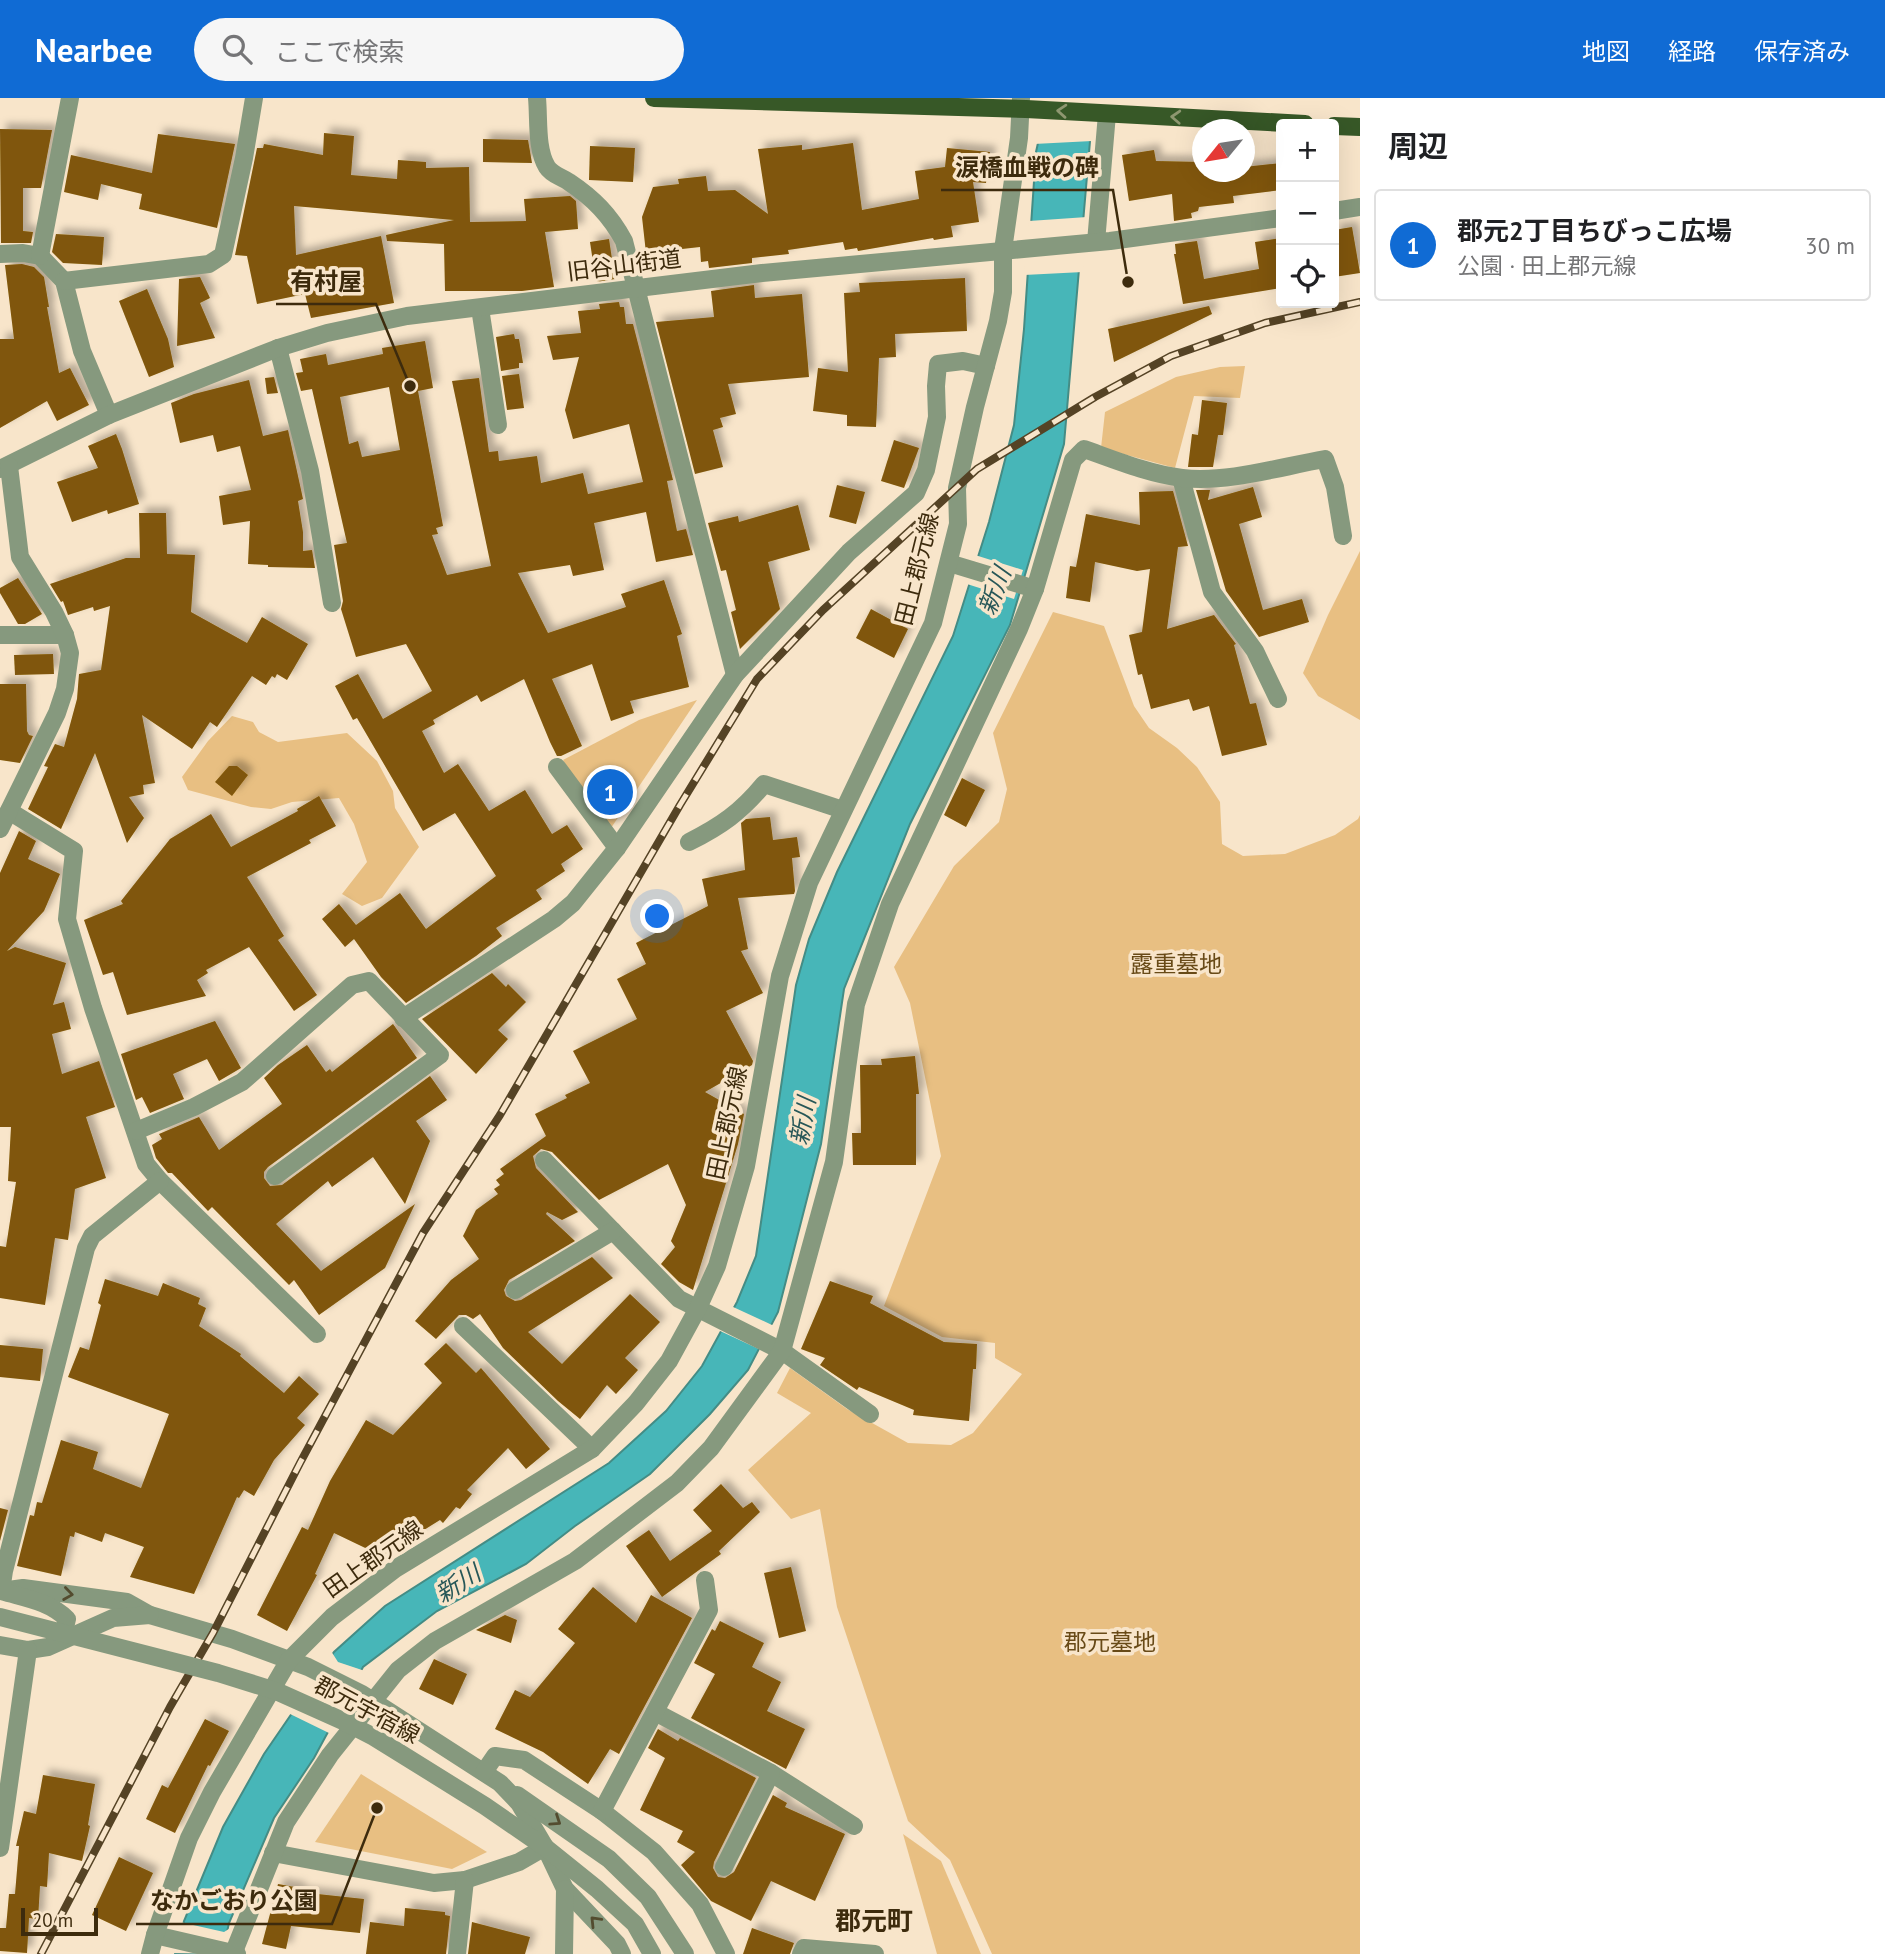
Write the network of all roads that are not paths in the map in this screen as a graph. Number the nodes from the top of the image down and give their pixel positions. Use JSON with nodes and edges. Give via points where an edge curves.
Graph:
{"nodes":[{"id":1,"x":70,"y":98,"type":"edge"},
{"id":2,"x":254,"y":98,"type":"edge"},
{"id":3,"x":537,"y":98,"type":"edge"},
{"id":4,"x":654,"y":98,"type":"edge"},
{"id":5,"x":1022,"y":105,"type":"edge"},
{"id":6,"x":1102,"y":114,"type":"junction"},
{"id":7,"x":1276,"y":122,"type":"edge"},
{"id":8,"x":1339,"y":126,"type":"edge"},
{"id":9,"x":1360,"y":127,"type":"edge"},
{"id":10,"x":1360,"y":207,"type":"edge"},
{"id":11,"x":1339,"y":210,"type":"edge"},
{"id":12,"x":1276,"y":219,"type":"edge"},
{"id":13,"x":1096,"y":242,"type":"junction"},
{"id":14,"x":1003,"y":250,"type":"junction"},
{"id":15,"x":0,"y":254,"type":"edge"},
{"id":16,"x":40,"y":256,"type":"junction"},
{"id":17,"x":64,"y":281,"type":"junction"},
{"id":18,"x":635,"y":288,"type":"junction"},
{"id":19,"x":480,"y":308,"type":"junction"},
{"id":20,"x":278,"y":348,"type":"junction"},
{"id":21,"x":986,"y":366,"type":"junction"},
{"id":22,"x":109,"y":415,"type":"junction"},
{"id":23,"x":498,"y":425,"type":"dead end"},
{"id":24,"x":4,"y":468,"type":"edge"},
{"id":25,"x":1181,"y":478,"type":"junction"},
{"id":26,"x":1343,"y":536,"type":"dead end"},
{"id":27,"x":948,"y":563,"type":"junction"},
{"id":28,"x":1035,"y":589,"type":"junction"},
{"id":29,"x":332,"y":603,"type":"dead end"},
{"id":30,"x":0,"y":635,"type":"edge"},
{"id":31,"x":65,"y":635,"type":"junction"},
{"id":32,"x":735,"y":675,"type":"junction"},
{"id":33,"x":1278,"y":699,"type":"dead end"},
{"id":34,"x":557,"y":767,"type":"dead end"},
{"id":35,"x":843,"y":810,"type":"junction"},
{"id":36,"x":9,"y":811,"type":"junction"},
{"id":37,"x":0,"y":829,"type":"edge"},
{"id":38,"x":689,"y":842,"type":"dead end"},
{"id":39,"x":617,"y":848,"type":"junction"},
{"id":40,"x":403,"y":1018,"type":"junction"},
{"id":41,"x":136,"y":1131,"type":"junction"},
{"id":42,"x":544,"y":1160,"type":"dead end"},
{"id":43,"x":275,"y":1176,"type":"dead end"},
{"id":44,"x":160,"y":1181,"type":"junction"},
{"id":45,"x":613,"y":1231,"type":"junction"},
{"id":46,"x":515,"y":1290,"type":"dead end"},
{"id":47,"x":698,"y":1308,"type":"junction"},
{"id":48,"x":463,"y":1326,"type":"dead end"},
{"id":49,"x":317,"y":1334,"type":"dead end"},
{"id":50,"x":782,"y":1351,"type":"junction"},
{"id":51,"x":870,"y":1414,"type":"dead end"},
{"id":52,"x":592,"y":1449,"type":"junction"},
{"id":53,"x":705,"y":1580,"type":"dead end"},
{"id":54,"x":0,"y":1591,"type":"edge"},
{"id":55,"x":150,"y":1615,"type":"junction"},
{"id":56,"x":0,"y":1617,"type":"edge"},
{"id":57,"x":62,"y":1640,"type":"junction"},
{"id":58,"x":0,"y":1645,"type":"edge"},
{"id":59,"x":28,"y":1650,"type":"junction"},
{"id":60,"x":289,"y":1660,"type":"junction"},
{"id":61,"x":367,"y":1698,"type":"junction"},
{"id":62,"x":655,"y":1712,"type":"junction"},
{"id":63,"x":484,"y":1772,"type":"junction"},
{"id":64,"x":771,"y":1773,"type":"junction"},
{"id":65,"x":500,"y":1783,"type":"junction"},
{"id":66,"x":602,"y":1811,"type":"junction"},
{"id":67,"x":854,"y":1826,"type":"dead end"},
{"id":68,"x":545,"y":1847,"type":"junction"},
{"id":69,"x":0,"y":1848,"type":"edge"},
{"id":70,"x":273,"y":1853,"type":"junction"},
{"id":71,"x":724,"y":1867,"type":"dead end"},
{"id":72,"x":465,"y":1880,"type":"junction"},
{"id":73,"x":565,"y":1889,"type":"junction"},
{"id":74,"x":155,"y":1935,"type":"junction"},
{"id":75,"x":233,"y":1953,"type":"edge"},
{"id":76,"x":150,"y":1954,"type":"edge"},
{"id":77,"x":457,"y":1954,"type":"edge"},
{"id":78,"x":564,"y":1954,"type":"edge"},
{"id":79,"x":622,"y":1954,"type":"edge"},
{"id":80,"x":652,"y":1954,"type":"edge"},
{"id":81,"x":685,"y":1954,"type":"edge"},
{"id":82,"x":726,"y":1954,"type":"edge"},
{"id":83,"x":802,"y":1954,"type":"edge"},
{"id":84,"x":875,"y":1954,"type":"edge"}],
"edges":[{"from":1,"to":16,"type":"street"},
{"from":2,"to":17,"type":"street","via":[[223,255],[209,264]]},
{"from":3,"to":18,"type":"street","via":[[542,158],[549,171],[598,203],[614,221],[624,241]]},
{"from":4,"to":5,"type":"main road"},
{"from":6,"to":5,"type":"main road","one_way":true},
{"from":5,"to":14,"type":"street","name":"田上郡元線"},
{"from":7,"to":6,"type":"main road","one_way":true},
{"from":6,"to":13,"type":"street"},
{"from":8,"to":9,"type":"main road"},
{"from":10,"to":11,"type":"street"},
{"from":12,"to":13,"type":"street","name":"旧谷山街道"},
{"from":13,"to":14,"type":"street","name":"旧谷山街道"},
{"from":14,"to":18,"type":"street","name":"旧谷山街道"},
{"from":14,"to":21,"type":"street","name":"田上郡元線","via":[[1003,292]]},
{"from":15,"to":16,"type":"street"},
{"from":16,"to":17,"type":"street"},
{"from":17,"to":22,"type":"street","via":[[82,351]]},
{"from":18,"to":19,"type":"street","name":"旧谷山街道"},
{"from":18,"to":32,"type":"street"},
{"from":19,"to":20,"type":"street","name":"旧谷山街道","via":[[407,316]]},
{"from":19,"to":23,"type":"street"},
{"from":20,"to":22,"type":"street","name":"旧谷山街道"},
{"from":20,"to":29,"type":"street","via":[[310,471]]},
{"from":21,"to":27,"type":"street","name":"田上郡元線","via":[[957,488],[958,524]]},
{"from":21,"to":32,"type":"street","via":[[963,361],[938,364],[937,417],[926,470],[916,493],[849,552]]},
{"from":22,"to":24,"type":"street","name":"旧谷山街道"},
{"from":24,"to":31,"type":"street","via":[[20,557]]},
{"from":25,"to":26,"type":"street","via":[[1218,478],[1325,459]]},
{"from":25,"to":28,"type":"street","via":[[1084,449],[1073,460]]},
{"from":25,"to":33,"type":"street","via":[[1212,592],[1255,651]]},
{"from":27,"to":28,"type":"street"},
{"from":27,"to":35,"type":"street","name":"田上郡元線","via":[[933,623]]},
{"from":28,"to":50,"type":"street","via":[[890,904],[864,979],[856,1004],[834,1161]]},
{"from":30,"to":31,"type":"street"},
{"from":31,"to":36,"type":"street","via":[[70,653],[65,689]]},
{"from":32,"to":39,"type":"street"},
{"from":34,"to":39,"type":"street"},
{"from":35,"to":38,"type":"street","via":[[764,784],[739,812]]},
{"from":35,"to":47,"type":"street","name":"田上郡元線","via":[[809,883],[780,976],[746,1166],[717,1266]]},
{"from":36,"to":37,"type":"street"},
{"from":36,"to":41,"type":"street","via":[[74,851],[67,919]]},
{"from":39,"to":40,"type":"street","via":[[573,903],[554,919]]},
{"from":40,"to":41,"type":"street","via":[[369,981],[352,985],[242,1082]]},
{"from":40,"to":43,"type":"street","via":[[440,1055]]},
{"from":41,"to":44,"type":"street","via":[[146,1164]]},
{"from":42,"to":45,"type":"street"},
{"from":44,"to":49,"type":"street"},
{"from":44,"to":54,"type":"street","via":[[93,1236],[86,1248]]},
{"from":45,"to":46,"type":"street"},
{"from":45,"to":47,"type":"street","via":[[679,1299]]},
{"from":47,"to":50,"type":"street"},
{"from":47,"to":52,"type":"street","name":"田上郡元線","via":[[669,1361]]},
{"from":48,"to":52,"type":"street"},
{"from":50,"to":51,"type":"street"},
{"from":50,"to":61,"type":"street","via":[[710,1448],[677,1483],[575,1561],[435,1641]]},
{"from":52,"to":60,"type":"street","name":"田上郡元線","via":[[395,1569],[332,1617]]},
{"from":53,"to":62,"type":"street","via":[[709,1610]]},
{"from":54,"to":55,"type":"street","one_way":true,"via":[[23,1588],[127,1602]]},
{"from":54,"to":57,"type":"street","via":[[57,1609],[67,1619]]},
{"from":55,"to":57,"type":"street","via":[[113,1618]]},
{"from":55,"to":60,"type":"street"},
{"from":56,"to":80,"type":"street","name":"郡元宇宿線","bridge":true,"via":[[276,1691],[374,1737],[546,1848],[635,1924]]},
{"from":57,"to":59,"type":"street"},
{"from":58,"to":59,"type":"street"},
{"from":59,"to":69,"type":"street"},
{"from":60,"to":61,"type":"street"},
{"from":60,"to":74,"type":"street","name":"田上郡元線","via":[[189,1838]]},
{"from":61,"to":63,"type":"street"},
{"from":61,"to":70,"type":"street","via":[[286,1822]]},
{"from":62,"to":64,"type":"street"},
{"from":62,"to":66,"type":"street"},
{"from":63,"to":65,"type":"street"},
{"from":63,"to":66,"type":"street","via":[[495,1756],[524,1760]]},
{"from":64,"to":67,"type":"street"},
{"from":64,"to":71,"type":"street"},
{"from":65,"to":68,"type":"street","via":[[519,1803]]},
{"from":65,"to":81,"type":"street","one_way":true,"via":[[609,1858],[648,1897]]},
{"from":66,"to":82,"type":"street","via":[[654,1852],[700,1904]]},
{"from":68,"to":72,"type":"street","via":[[519,1862]]},
{"from":68,"to":73,"type":"street"},
{"from":70,"to":72,"type":"street","via":[[434,1883]]},
{"from":70,"to":75,"type":"street"},
{"from":72,"to":77,"type":"street"},
{"from":73,"to":78,"type":"street"},
{"from":79,"to":73,"type":"street","one_way":true},
{"from":74,"to":75,"type":"street"},
{"from":74,"to":76,"type":"street","name":"田上郡元線"},
{"from":83,"to":84,"type":"street","via":[[804,1948]]}]}
